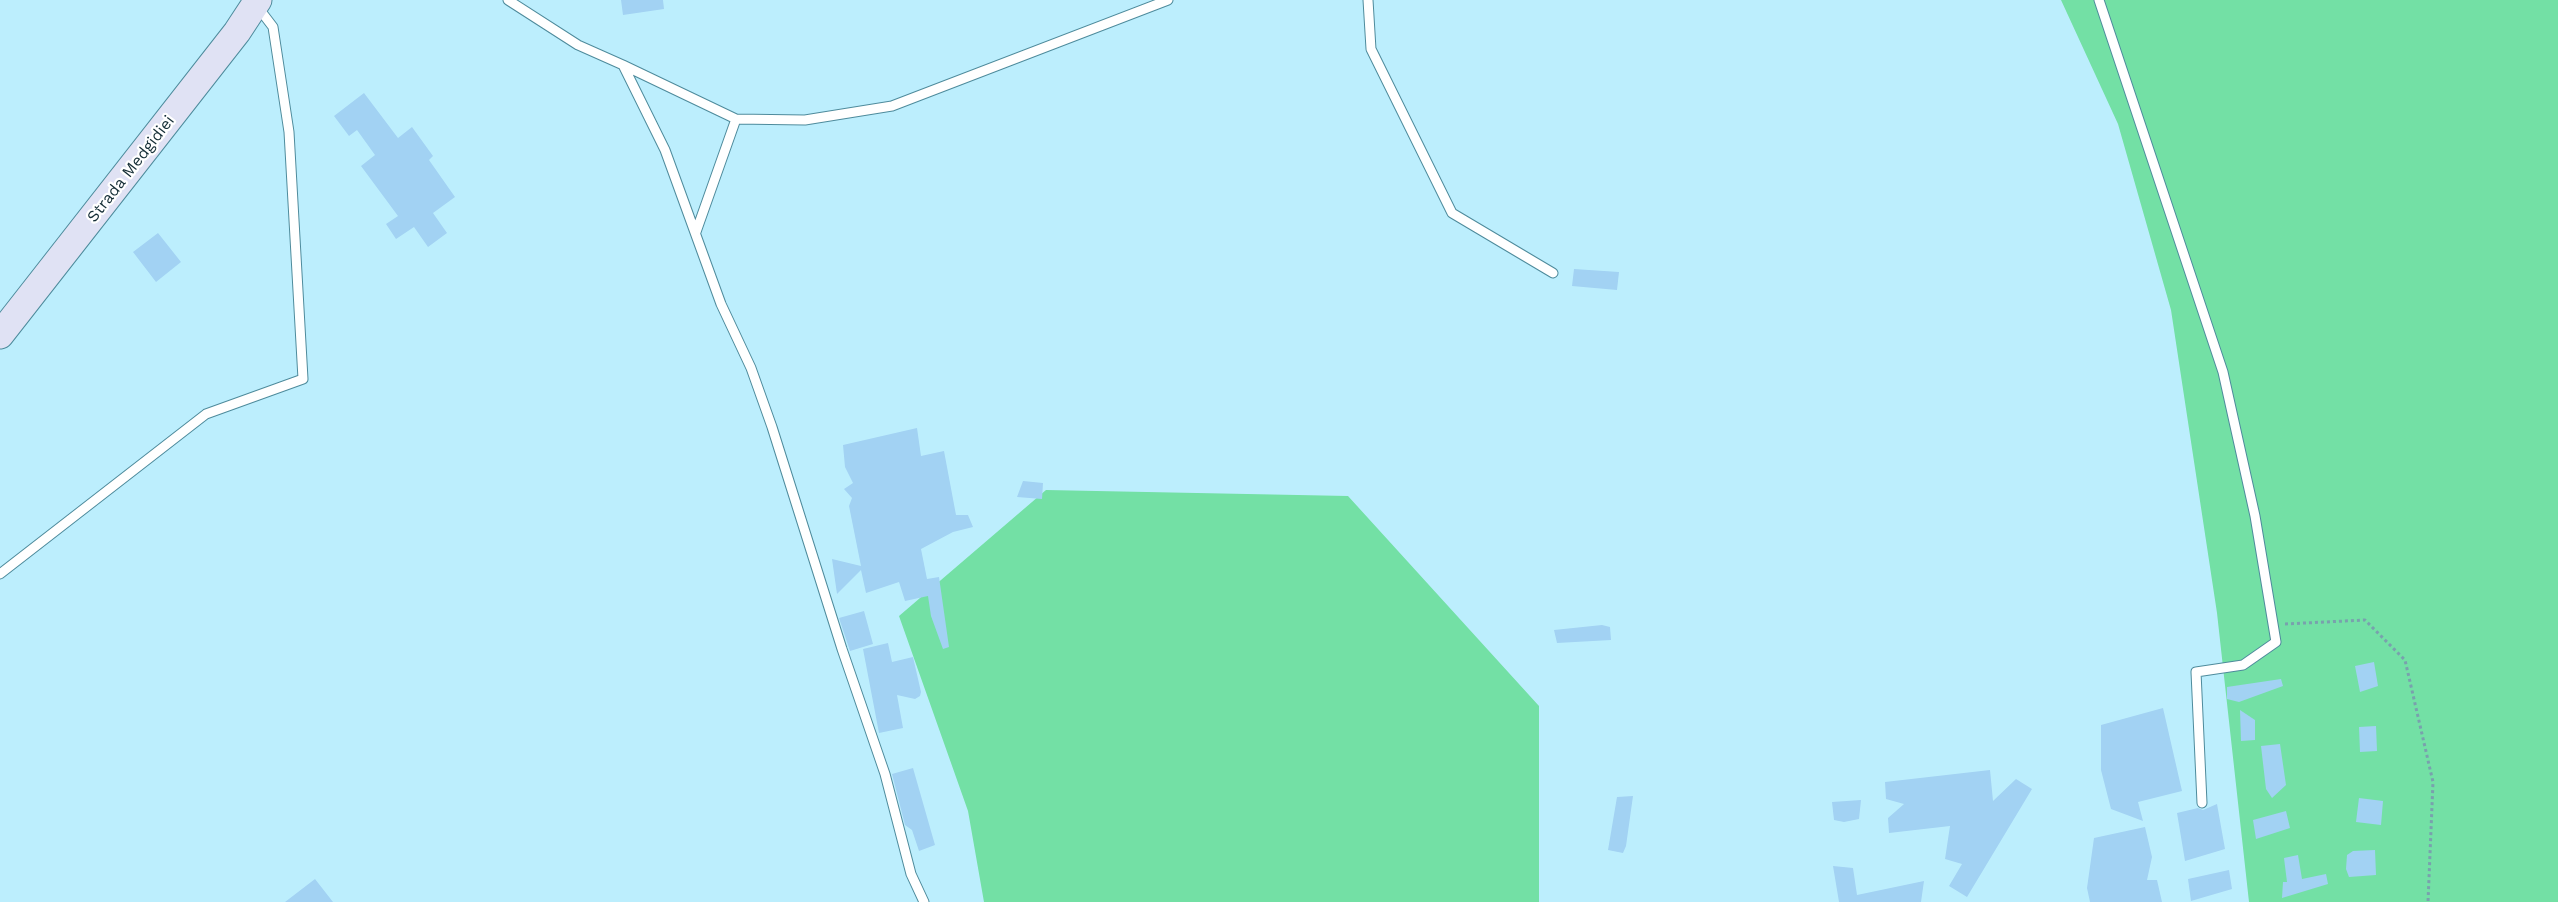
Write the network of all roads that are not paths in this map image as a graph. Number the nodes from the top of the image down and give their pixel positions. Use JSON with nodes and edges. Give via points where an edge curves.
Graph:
{"nodes":[{"id":1,"x":508,"y":0,"type":"edge"},
{"id":2,"x":1168,"y":0,"type":"edge"},
{"id":3,"x":1368,"y":0,"type":"edge"},
{"id":4,"x":2099,"y":0,"type":"edge"},
{"id":5,"x":257,"y":2,"type":"edge"},
{"id":6,"x":623,"y":65,"type":"junction"},
{"id":7,"x":736,"y":119,"type":"junction"},
{"id":8,"x":696,"y":232,"type":"junction"},
{"id":9,"x":1553,"y":273,"type":"dead end"},
{"id":10,"x":0,"y":335,"type":"edge"},
{"id":11,"x":0,"y":574,"type":"edge"},
{"id":12,"x":2202,"y":803,"type":"dead end"},
{"id":13,"x":924,"y":902,"type":"edge"}],
"edges":[{"from":1,"to":6,"type":"lane","via":[[578,45]]},
{"from":2,"to":7,"type":"lane","via":[[892,106],[805,120]]},
{"from":3,"to":9,"type":"lane","via":[[1371,48],[1452,213]]},
{"from":4,"to":12,"type":"lane","via":[[2223,372],[2255,516],[2276,642],[2243,665],[2196,672]]},
{"from":5,"to":10,"type":"main road","name":"Strada Medgidiei"},
{"from":5,"to":11,"type":"lane","via":[[273,27],[289,132],[303,379],[206,414]]},
{"from":6,"to":7,"type":"lane"},
{"from":6,"to":8,"type":"lane","via":[[665,150]]},
{"from":7,"to":8,"type":"lane"},
{"from":8,"to":13,"type":"lane","via":[[772,427],[885,774],[911,874]]}]}
